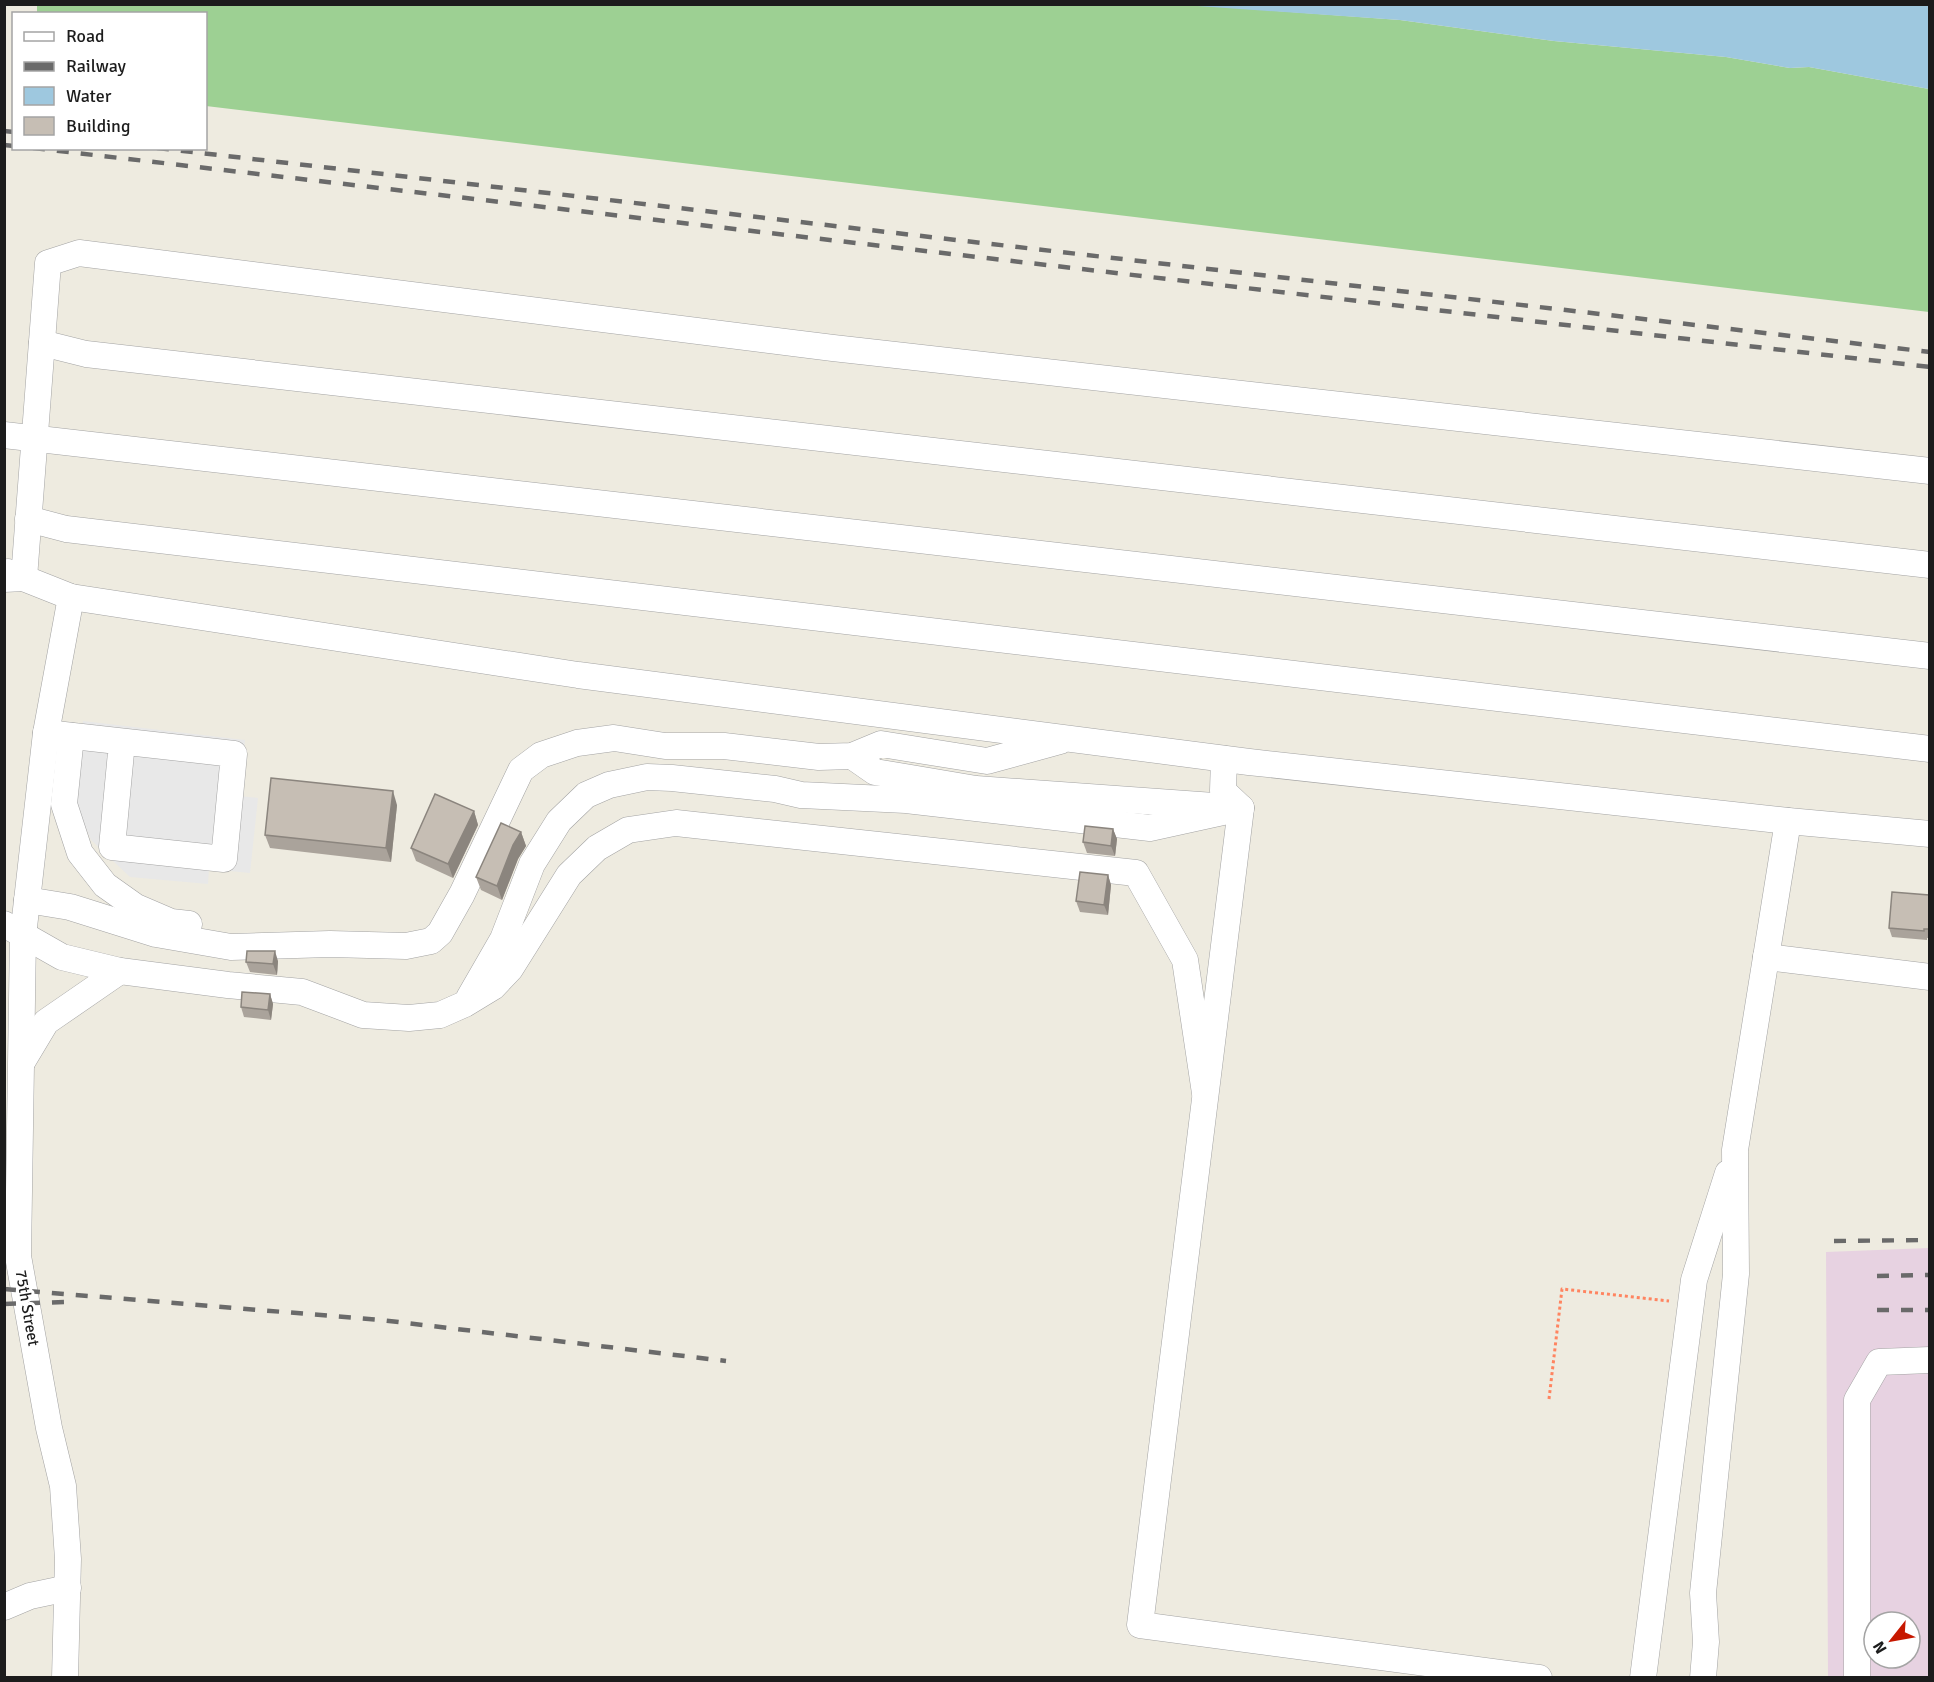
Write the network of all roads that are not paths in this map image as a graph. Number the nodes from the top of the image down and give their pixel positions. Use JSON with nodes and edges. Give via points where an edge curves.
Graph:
{"nodes":[{"id":1,"x":42,"y":343,"type":"junction"},
{"id":2,"x":4,"y":435,"type":"edge"},
{"id":3,"x":34,"y":439,"type":"junction"},
{"id":4,"x":1929,"y":471,"type":"edge"},
{"id":5,"x":28,"y":519,"type":"junction"},
{"id":6,"x":1929,"y":565,"type":"edge"},
{"id":7,"x":11,"y":576,"type":"edge"},
{"id":8,"x":70,"y":597,"type":"junction"},
{"id":9,"x":1929,"y":656,"type":"edge"},
{"id":10,"x":46,"y":733,"type":"junction"},
{"id":11,"x":71,"y":736,"type":"junction"},
{"id":12,"x":1070,"y":739,"type":"junction"},
{"id":13,"x":122,"y":742,"type":"junction"},
{"id":14,"x":1929,"y":749,"type":"edge"},
{"id":15,"x":852,"y":756,"type":"junction"},
{"id":16,"x":1224,"y":759,"type":"junction"},
{"id":17,"x":1240,"y":808,"type":"junction"},
{"id":18,"x":1788,"y":821,"type":"junction"},
{"id":19,"x":1929,"y":834,"type":"edge"},
{"id":20,"x":27,"y":900,"type":"junction"},
{"id":21,"x":14,"y":930,"type":"edge"},
{"id":22,"x":330,"y":944,"type":"junction"},
{"id":23,"x":1766,"y":957,"type":"junction"},
{"id":24,"x":120,"y":971,"type":"junction"},
{"id":25,"x":1929,"y":977,"type":"edge"},
{"id":26,"x":465,"y":1004,"type":"junction"},
{"id":27,"x":21,"y":1062,"type":"junction"},
{"id":28,"x":1206,"y":1093,"type":"junction"},
{"id":29,"x":1735,"y":1150,"type":"junction"},
{"id":30,"x":1929,"y":1360,"type":"edge"},
{"id":31,"x":68,"y":1588,"type":"junction"},
{"id":32,"x":4,"y":1606,"type":"edge"},
{"id":33,"x":65,"y":1677,"type":"edge"},
{"id":34,"x":1539,"y":1677,"type":"edge"},
{"id":35,"x":1643,"y":1677,"type":"edge"},
{"id":36,"x":1703,"y":1677,"type":"edge"},
{"id":37,"x":1857,"y":1677,"type":"edge"}],
"edges":[{"from":1,"to":3,"type":"street"},
{"from":1,"to":4,"type":"street","via":[[48,263],[79,253],[833,348]]},
{"from":1,"to":6,"type":"street","via":[[86,354]]},
{"from":2,"to":3,"type":"street"},
{"from":3,"to":5,"type":"street"},
{"from":3,"to":9,"type":"street"},
{"from":5,"to":7,"type":"street"},
{"from":5,"to":14,"type":"street","via":[[66,529]]},
{"from":7,"to":8,"type":"street"},
{"from":8,"to":10,"type":"street","name":"75th Street"},
{"from":8,"to":12,"type":"street","via":[[578,675]]},
{"from":10,"to":11,"type":"street"},
{"from":10,"to":20,"type":"street","name":"75th Street"},
{"from":11,"to":13,"type":"street"},
{"from":11,"to":22,"type":"street","via":[[64,804],[80,853],[105,885],[136,907],[171,921]]},
{"from":12,"to":15,"type":"street","via":[[987,761],[881,744]]},
{"from":12,"to":16,"type":"street"},
{"from":13,"to":13,"type":"street","via":[[234,754],[224,859],[112,847]]},
{"from":15,"to":17,"type":"street","via":[[875,772],[976,789]]},
{"from":15,"to":22,"type":"street","via":[[819,757],[724,746],[665,746],[614,738],[577,743],[541,755],[521,770],[440,933],[431,941],[406,946]]},
{"from":16,"to":17,"type":"street","via":[[1223,791]]},
{"from":16,"to":18,"type":"street"},
{"from":17,"to":26,"type":"street","via":[[1150,828],[906,800],[801,795],[672,778],[647,777],[609,785],[586,795],[559,821],[532,864],[503,939]]},
{"from":17,"to":28,"type":"street"},
{"from":18,"to":19,"type":"street"},
{"from":18,"to":23,"type":"street"},
{"from":20,"to":21,"type":"street","name":"75th Street"},
{"from":20,"to":22,"type":"street","via":[[70,907],[156,934],[231,947]]},
{"from":21,"to":24,"type":"street","via":[[62,957]]},
{"from":21,"to":27,"type":"street","name":"75th Street"},
{"from":23,"to":25,"type":"street"},
{"from":23,"to":29,"type":"street"},
{"from":24,"to":26,"type":"street","via":[[302,992],[363,1015],[409,1018],[440,1014]]},
{"from":24,"to":27,"type":"street","via":[[46,1022]]},
{"from":26,"to":28,"type":"street","via":[[493,987],[510,969],[569,875],[597,848],[628,830],[676,824],[1136,873],[1185,960]]},
{"from":27,"to":31,"type":"street","name":"75th Street","via":[[18,1256],[63,1486]]},
{"from":28,"to":34,"type":"street","via":[[1140,1625]]},
{"from":29,"to":35,"type":"street","via":[[1694,1280]]},
{"from":29,"to":36,"type":"street","via":[[1736,1274],[1703,1593]]},
{"from":30,"to":37,"type":"street","via":[[1879,1362],[1857,1400]]},
{"from":31,"to":32,"type":"street"},
{"from":31,"to":33,"type":"street","name":"75th Street"}]}
